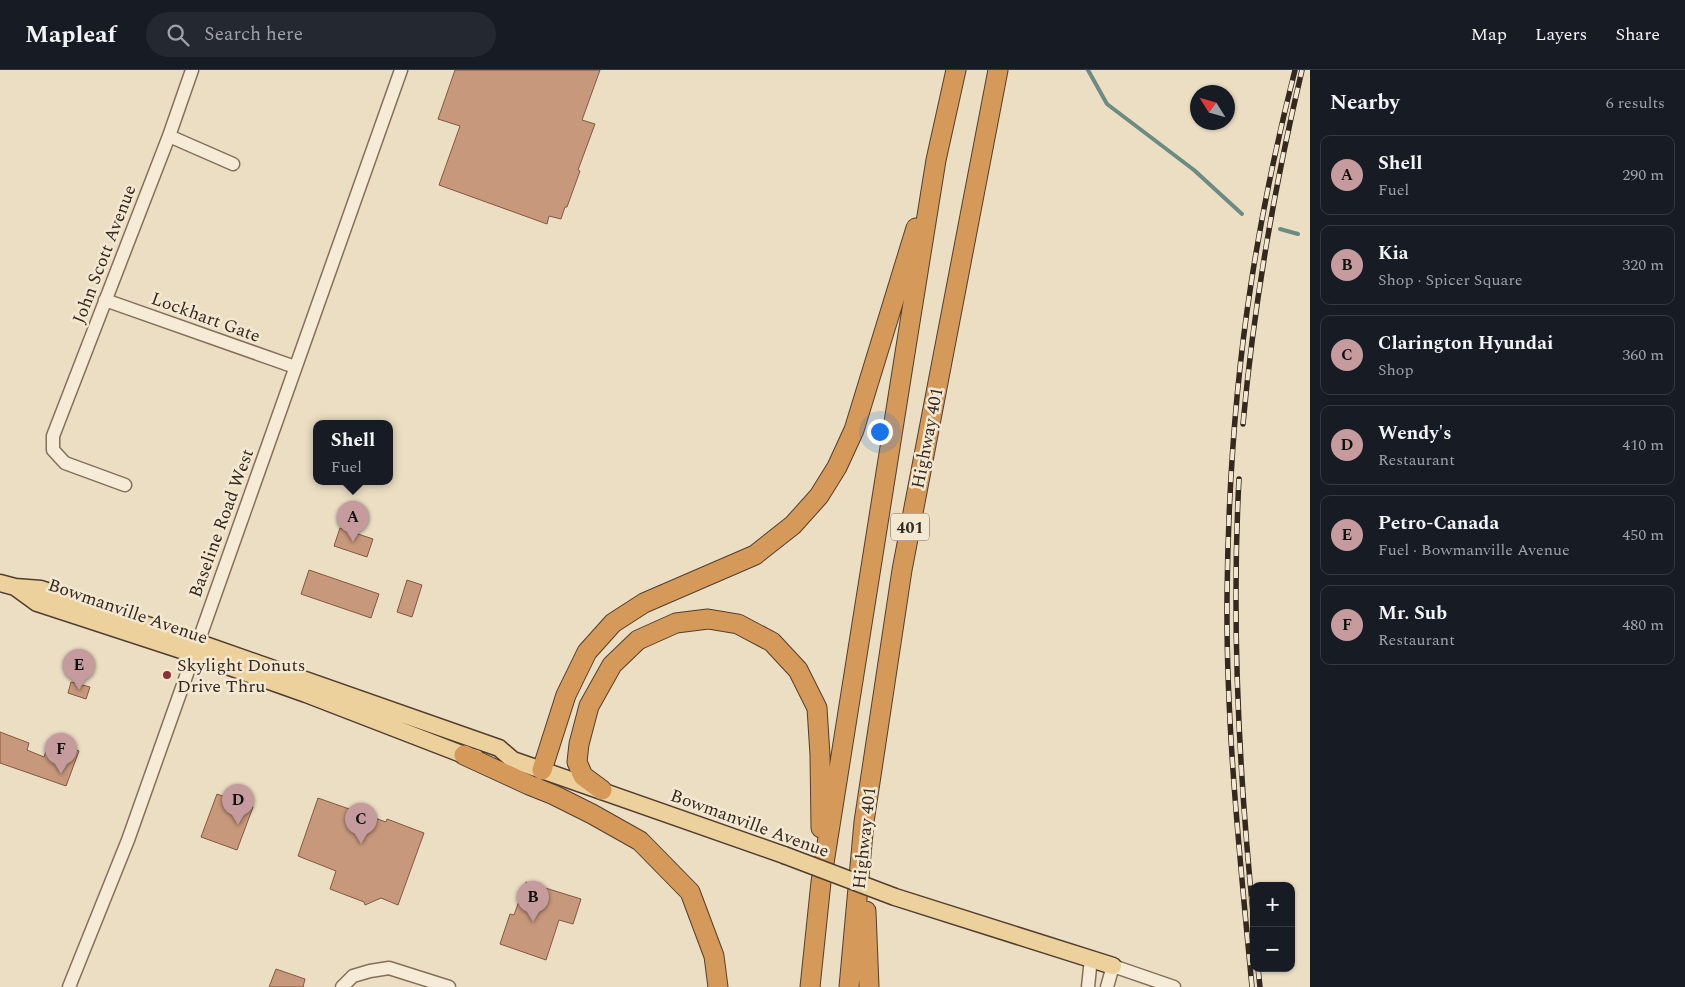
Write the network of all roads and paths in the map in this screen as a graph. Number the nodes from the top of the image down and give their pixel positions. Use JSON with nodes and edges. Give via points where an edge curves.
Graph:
{"nodes":[{"id":1,"x":192,"y":70,"type":"edge"},
{"id":2,"x":401,"y":70,"type":"edge"},
{"id":3,"x":956,"y":70,"type":"edge"},
{"id":4,"x":998,"y":70,"type":"edge"},
{"id":5,"x":169,"y":136,"type":"junction"},
{"id":6,"x":936,"y":160,"type":"junction"},
{"id":7,"x":233,"y":164,"type":"dead end"},
{"id":8,"x":105,"y":300,"type":"junction"},
{"id":9,"x":295,"y":367,"type":"junction"},
{"id":10,"x":125,"y":485,"type":"dead end"},
{"id":11,"x":8,"y":585,"type":"edge"},
{"id":12,"x":195,"y":648,"type":"junction"},
{"id":13,"x":464,"y":755,"type":"junction"},
{"id":14,"x":513,"y":760,"type":"junction"},
{"id":15,"x":542,"y":770,"type":"junction"},
{"id":16,"x":602,"y":790,"type":"junction"},
{"id":17,"x":864,"y":822,"type":"junction"},
{"id":18,"x":821,"y":882,"type":"junction"},
{"id":19,"x":1091,"y":958,"type":"junction"},
{"id":20,"x":1113,"y":966,"type":"junction"},
{"id":21,"x":70,"y":987,"type":"edge"},
{"id":22,"x":342,"y":987,"type":"edge"},
{"id":23,"x":449,"y":987,"type":"edge"},
{"id":24,"x":718,"y":987,"type":"edge"},
{"id":25,"x":810,"y":987,"type":"edge"},
{"id":26,"x":849,"y":987,"type":"edge"},
{"id":27,"x":869,"y":987,"type":"edge"},
{"id":28,"x":1088,"y":987,"type":"edge"},
{"id":29,"x":1107,"y":987,"type":"edge"},
{"id":30,"x":1174,"y":987,"type":"edge"}],
"edges":[{"from":1,"to":5,"type":"street","name":"John Scott Avenue"},
{"from":2,"to":9,"type":"street","name":"Baseline Road West"},
{"from":3,"to":6,"type":"highway","name":"Highway 401","number":"401"},
{"from":4,"to":17,"type":"highway","name":"Highway 401","number":"401","via":[[902,570]]},
{"from":5,"to":7,"type":"street"},
{"from":5,"to":8,"type":"street","name":"John Scott Avenue"},
{"from":6,"to":15,"type":"highway","via":[[854,430],[819,496],[793,525],[755,555],[644,603],[613,623],[586,652],[566,695]]},
{"from":6,"to":18,"type":"highway","name":"Highway 401","number":"401"},
{"from":8,"to":9,"type":"street","name":"Lockhart Gate"},
{"from":8,"to":10,"type":"street","name":"John Scott Avenue","via":[[53,436],[53,450],[65,463]]},
{"from":9,"to":12,"type":"street","name":"Baseline Road West"},
{"from":11,"to":12,"type":"main road","name":"Bowmanville Avenue","via":[[37,603]]},
{"from":12,"to":13,"type":"main road","name":"Bowmanville Avenue"},
{"from":12,"to":14,"type":"main road","name":"Bowmanville Avenue","via":[[499,748]]},
{"from":12,"to":21,"type":"street","name":"Baseline Road West","via":[[128,840]]},
{"from":13,"to":14,"type":"main road","name":"Bowmanville Avenue","via":[[494,763]]},
{"from":13,"to":24,"type":"highway","via":[[554,795],[640,841],[690,892],[714,956]]},
{"from":14,"to":15,"type":"main road","name":"Bowmanville Avenue"},
{"from":15,"to":16,"type":"main road","name":"Bowmanville Avenue"},
{"from":16,"to":18,"type":"highway","via":[[583,776],[577,762],[589,706],[612,665],[638,640],[676,623],[708,619],[738,624],[772,642],[798,670],[817,708]]},
{"from":16,"to":19,"type":"main road","name":"Bowmanville Avenue","bridge":true,"via":[[895,898]]},
{"from":17,"to":26,"type":"highway","name":"Highway 401","number":"401"},
{"from":17,"to":27,"type":"highway"},
{"from":18,"to":25,"type":"highway","name":"Highway 401","number":"401"},
{"from":19,"to":20,"type":"main road","name":"Bowmanville Avenue"},
{"from":19,"to":28,"type":"street"},
{"from":20,"to":29,"type":"street"},
{"from":20,"to":30,"type":"street","name":"Bowmanville Avenue"},
{"from":22,"to":23,"type":"street","via":[[353,976],[389,968]]}]}
